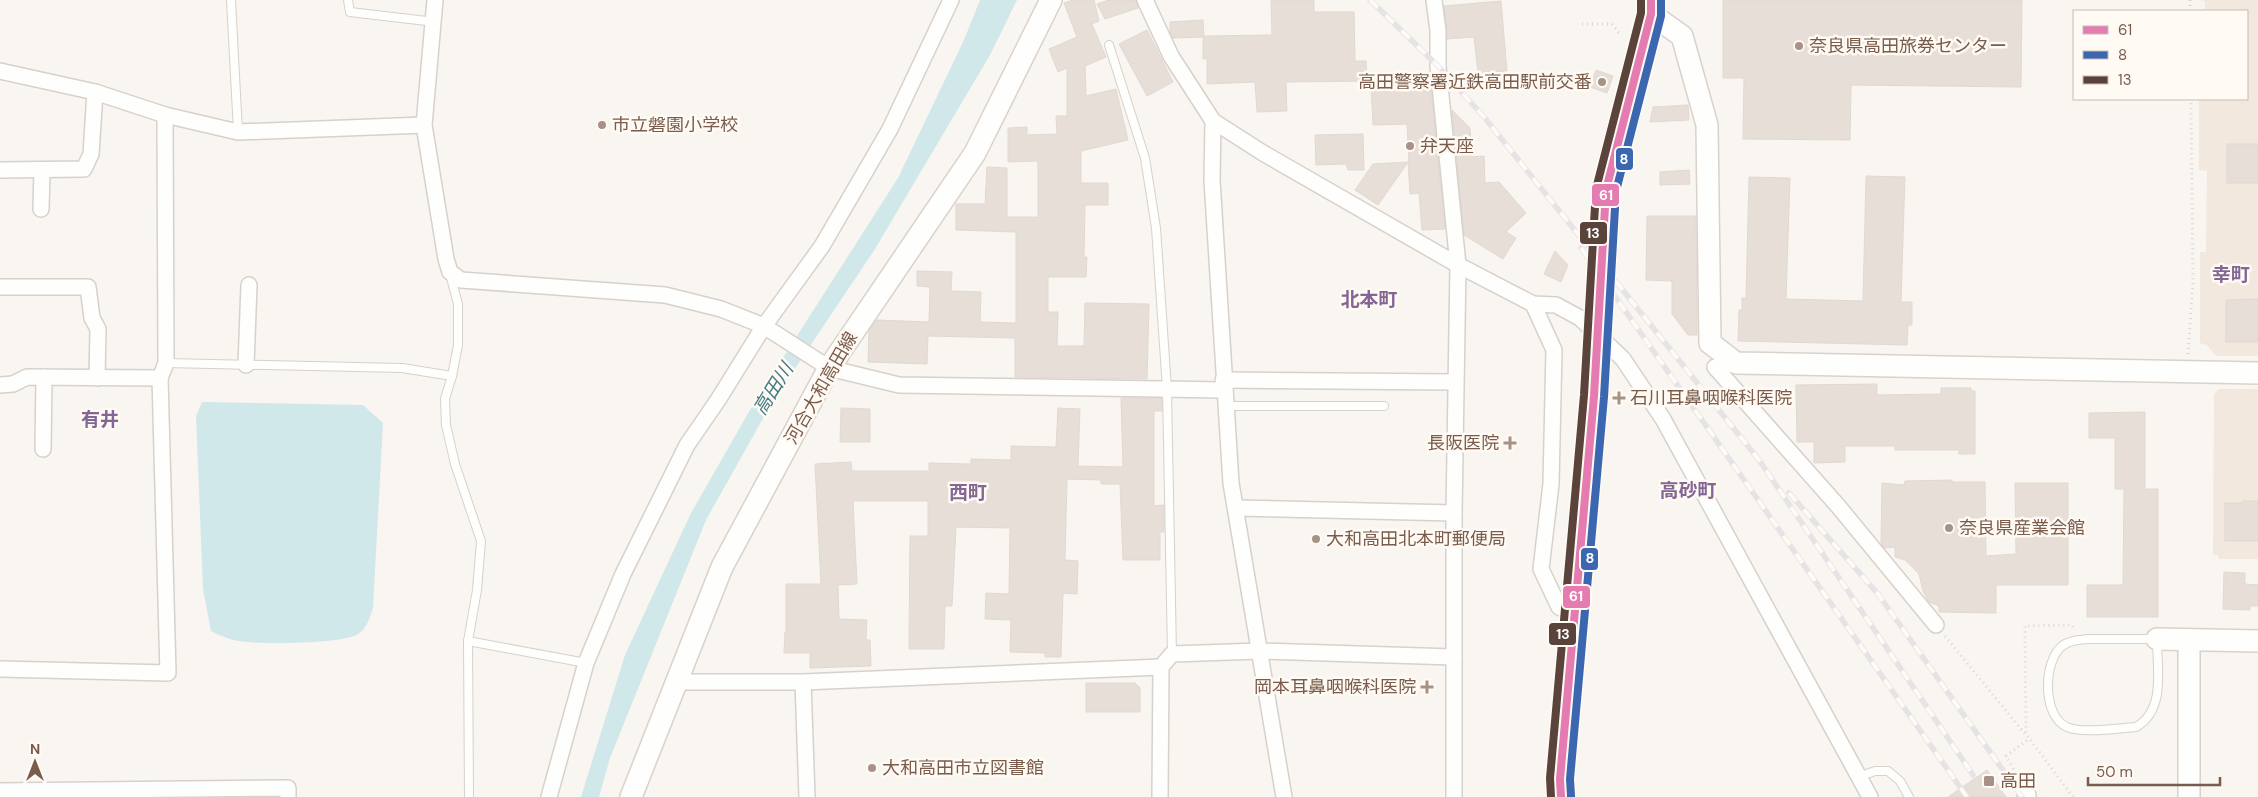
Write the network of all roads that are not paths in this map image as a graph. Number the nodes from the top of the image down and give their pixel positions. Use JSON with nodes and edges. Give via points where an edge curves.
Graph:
{"nodes":[{"id":1,"x":231,"y":0,"type":"edge"},
{"id":2,"x":348,"y":0,"type":"edge"},
{"id":3,"x":435,"y":0,"type":"edge"},
{"id":4,"x":951,"y":0,"type":"edge"},
{"id":5,"x":1051,"y":0,"type":"edge"},
{"id":6,"x":1145,"y":0,"type":"edge"},
{"id":7,"x":1434,"y":0,"type":"edge"},
{"id":8,"x":1651,"y":7,"type":"edge"},
{"id":9,"x":435,"y":22,"type":"junction"},
{"id":10,"x":1109,"y":45,"type":"dead end"},
{"id":11,"x":0,"y":71,"type":"edge"},
{"id":12,"x":95,"y":92,"type":"junction"},
{"id":13,"x":165,"y":116,"type":"junction"},
{"id":14,"x":1213,"y":121,"type":"junction"},
{"id":15,"x":424,"y":125,"type":"junction"},
{"id":16,"x":238,"y":132,"type":"junction"},
{"id":17,"x":0,"y":170,"type":"edge"},
{"id":18,"x":42,"y":170,"type":"junction"},
{"id":19,"x":42,"y":209,"type":"dead end"},
{"id":20,"x":1458,"y":265,"type":"junction"},
{"id":21,"x":450,"y":272,"type":"junction"},
{"id":22,"x":249,"y":285,"type":"dead end"},
{"id":23,"x":0,"y":287,"type":"edge"},
{"id":24,"x":1534,"y":304,"type":"junction"},
{"id":25,"x":764,"y":326,"type":"junction"},
{"id":26,"x":825,"y":364,"type":"junction"},
{"id":27,"x":1736,"y":364,"type":"junction"},
{"id":28,"x":246,"y":365,"type":"junction"},
{"id":29,"x":163,"y":370,"type":"junction"},
{"id":30,"x":2258,"y":373,"type":"edge"},
{"id":31,"x":452,"y":376,"type":"junction"},
{"id":32,"x":44,"y":377,"type":"junction"},
{"id":33,"x":97,"y":378,"type":"junction"},
{"id":34,"x":1455,"y":382,"type":"junction"},
{"id":35,"x":0,"y":385,"type":"edge"},
{"id":36,"x":1223,"y":386,"type":"junction"},
{"id":37,"x":1167,"y":389,"type":"junction"},
{"id":38,"x":1225,"y":406,"type":"junction"},
{"id":39,"x":1384,"y":406,"type":"dead end"},
{"id":40,"x":43,"y":448,"type":"dead end"},
{"id":41,"x":1236,"y":508,"type":"junction"},
{"id":42,"x":1454,"y":513,"type":"junction"},
{"id":43,"x":1573,"y":614,"type":"junction"},
{"id":44,"x":1936,"y":625,"type":"road end"},
{"id":45,"x":2157,"y":639,"type":"junction"},
{"id":46,"x":2189,"y":640,"type":"junction"},
{"id":47,"x":468,"y":641,"type":"junction"},
{"id":48,"x":2258,"y":641,"type":"edge"},
{"id":49,"x":1258,"y":651,"type":"junction"},
{"id":50,"x":1172,"y":654,"type":"junction"},
{"id":51,"x":1454,"y":657,"type":"junction"},
{"id":52,"x":586,"y":663,"type":"junction"},
{"id":53,"x":1161,"y":667,"type":"junction"},
{"id":54,"x":0,"y":669,"type":"edge"},
{"id":55,"x":677,"y":682,"type":"junction"},
{"id":56,"x":803,"y":682,"type":"junction"},
{"id":57,"x":1858,"y":777,"type":"junction"},
{"id":58,"x":9,"y":793,"type":"edge"},
{"id":59,"x":288,"y":797,"type":"edge"},
{"id":60,"x":469,"y":797,"type":"edge"},
{"id":61,"x":549,"y":797,"type":"edge"},
{"id":62,"x":632,"y":797,"type":"edge"},
{"id":63,"x":807,"y":797,"type":"edge"},
{"id":64,"x":1160,"y":797,"type":"edge"},
{"id":65,"x":1284,"y":797,"type":"edge"},
{"id":66,"x":1454,"y":797,"type":"edge"},
{"id":67,"x":1561,"y":797,"type":"edge"},
{"id":68,"x":1870,"y":797,"type":"edge"},
{"id":69,"x":1908,"y":797,"type":"edge"},
{"id":70,"x":2189,"y":797,"type":"edge"}],
"edges":[{"from":1,"to":16,"type":"lane"},
{"from":2,"to":9,"type":"lane","via":[[350,12]]},
{"from":3,"to":9,"type":"street"},
{"from":4,"to":25,"type":"street","via":[[890,129],[822,246]]},
{"from":5,"to":26,"type":"street","name":"河合大和高田線","via":[[974,153]]},
{"from":6,"to":14,"type":"street","via":[[1171,56]]},
{"from":7,"to":20,"type":"street"},
{"from":8,"to":27,"type":"street","via":[[1682,36],[1707,124],[1710,344]]},
{"from":8,"to":43,"type":"main road","via":[[1606,190],[1594,396]]},
{"from":9,"to":15,"type":"street"},
{"from":10,"to":37,"type":"lane","via":[[1145,158],[1156,228]]},
{"from":11,"to":12,"type":"street"},
{"from":12,"to":13,"type":"street"},
{"from":12,"to":18,"type":"street","via":[[91,154],[84,170]]},
{"from":13,"to":16,"type":"street"},
{"from":13,"to":29,"type":"street"},
{"from":14,"to":20,"type":"street"},
{"from":14,"to":36,"type":"street","via":[[1212,180]]},
{"from":15,"to":16,"type":"street"},
{"from":15,"to":21,"type":"street"},
{"from":17,"to":18,"type":"street"},
{"from":18,"to":19,"type":"street"},
{"from":20,"to":24,"type":"street"},
{"from":20,"to":34,"type":"street"},
{"from":21,"to":25,"type":"street","via":[[462,280],[664,295],[721,308]]},
{"from":21,"to":31,"type":"lane","via":[[458,304],[458,345]]},
{"from":22,"to":28,"type":"street"},
{"from":23,"to":33,"type":"street","via":[[88,287],[92,318],[98,329]]},
{"from":24,"to":43,"type":"street","via":[[1554,350],[1551,484],[1541,569],[1559,607]]},
{"from":24,"to":57,"type":"street","bridge":true,"via":[[1556,305],[1580,318],[1623,359],[1663,419]]},
{"from":25,"to":26,"type":"street"},
{"from":25,"to":52,"type":"street","via":[[687,445],[622,574]]},
{"from":26,"to":37,"type":"street","via":[[899,385]]},
{"from":26,"to":55,"type":"street","name":"河合大和高田線","via":[[722,567]]},
{"from":27,"to":30,"type":"street"},
{"from":27,"to":44,"type":"street","via":[[1715,367],[1838,506]]},
{"from":28,"to":29,"type":"lane"},
{"from":28,"to":31,"type":"lane","via":[[402,368]]},
{"from":29,"to":33,"type":"street"},
{"from":29,"to":54,"type":"street","via":[[168,673]]},
{"from":31,"to":47,"type":"lane","via":[[445,399],[446,425],[455,464],[481,541]]},
{"from":32,"to":33,"type":"street"},
{"from":32,"to":35,"type":"street","via":[[27,377],[13,384]]},
{"from":32,"to":40,"type":"street"},
{"from":34,"to":36,"type":"street"},
{"from":34,"to":42,"type":"street"},
{"from":36,"to":37,"type":"street"},
{"from":36,"to":38,"type":"street"},
{"from":37,"to":50,"type":"lane"},
{"from":38,"to":39,"type":"lane"},
{"from":38,"to":41,"type":"street"},
{"from":41,"to":42,"type":"street"},
{"from":41,"to":49,"type":"street"},
{"from":42,"to":51,"type":"street"},
{"from":43,"to":67,"type":"main road"},
{"from":45,"to":45,"type":"lane","via":[[2157,703],[2144,723],[2136,727],[2075,730],[2056,719],[2050,702],[2049,668],[2051,660],[2063,646],[2071,641],[2088,639]]},
{"from":45,"to":46,"type":"street"},
{"from":46,"to":48,"type":"street"},
{"from":46,"to":70,"type":"street"},
{"from":47,"to":52,"type":"lane"},
{"from":47,"to":60,"type":"lane"},
{"from":49,"to":50,"type":"street"},
{"from":49,"to":51,"type":"street"},
{"from":49,"to":65,"type":"street"},
{"from":50,"to":53,"type":"street"},
{"from":51,"to":66,"type":"street"},
{"from":52,"to":61,"type":"street"},
{"from":53,"to":56,"type":"street"},
{"from":53,"to":64,"type":"street"},
{"from":55,"to":56,"type":"street"},
{"from":55,"to":62,"type":"street","name":"河合大和高田線"},
{"from":56,"to":63,"type":"street"},
{"from":57,"to":68,"type":"street"},
{"from":57,"to":69,"type":"lane","via":[[1875,771],[1888,771],[1900,781]]},
{"from":58,"to":59,"type":"street","via":[[288,788]]}]}
